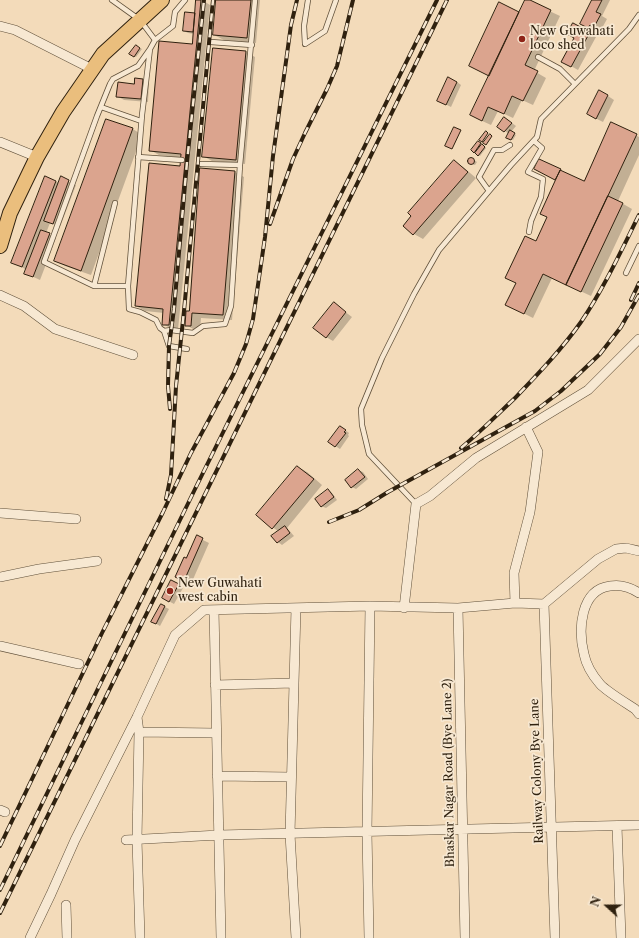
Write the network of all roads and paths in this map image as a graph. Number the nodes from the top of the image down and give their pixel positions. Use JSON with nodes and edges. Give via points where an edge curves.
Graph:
{"nodes":[{"id":1,"x":112,"y":0,"type":"edge"},
{"id":2,"x":152,"y":0,"type":"edge"},
{"id":3,"x":162,"y":0,"type":"edge"},
{"id":4,"x":185,"y":0,"type":"edge"},
{"id":5,"x":255,"y":0,"type":"edge"},
{"id":6,"x":308,"y":0,"type":"edge"},
{"id":7,"x":336,"y":0,"type":"edge"},
{"id":8,"x":639,"y":15,"type":"edge"},
{"id":9,"x":138,"y":19,"type":"junction"},
{"id":10,"x":0,"y":26,"type":"edge"},
{"id":11,"x":155,"y":40,"type":"junction"},
{"id":12,"x":211,"y":42,"type":"dead end"},
{"id":13,"x":252,"y":45,"type":"junction"},
{"id":14,"x":150,"y":49,"type":"junction"},
{"id":15,"x":538,"y":57,"type":"dead end"},
{"id":16,"x":86,"y":66,"type":"junction"},
{"id":17,"x":574,"y":84,"type":"junction"},
{"id":18,"x":101,"y":107,"type":"junction"},
{"id":19,"x":141,"y":121,"type":"junction"},
{"id":20,"x":534,"y":141,"type":"junction"},
{"id":21,"x":0,"y":142,"type":"edge"},
{"id":22,"x":510,"y":145,"type":"dead end"},
{"id":23,"x":34,"y":156,"type":"junction"},
{"id":24,"x":138,"y":157,"type":"junction"},
{"id":25,"x":182,"y":160,"type":"dead end"},
{"id":26,"x":201,"y":164,"type":"dead end"},
{"id":27,"x":240,"y":165,"type":"junction"},
{"id":28,"x":489,"y":191,"type":"junction"},
{"id":29,"x":116,"y":203,"type":"dead end"},
{"id":30,"x":0,"y":222,"type":"edge"},
{"id":31,"x":529,"y":232,"type":"dead end"},
{"id":32,"x":0,"y":246,"type":"edge"},
{"id":33,"x":639,"y":246,"type":"edge"},
{"id":34,"x":626,"y":274,"type":"dead end"},
{"id":35,"x":94,"y":286,"type":"junction"},
{"id":36,"x":128,"y":286,"type":"junction"},
{"id":37,"x":0,"y":295,"type":"edge"},
{"id":38,"x":164,"y":331,"type":"junction"},
{"id":39,"x":639,"y":339,"type":"edge"},
{"id":40,"x":186,"y":349,"type":"dead end"},
{"id":41,"x":133,"y":354,"type":"dead end"},
{"id":42,"x":526,"y":427,"type":"junction"},
{"id":43,"x":416,"y":504,"type":"junction"},
{"id":44,"x":0,"y":513,"type":"edge"},
{"id":45,"x":76,"y":520,"type":"dead end"},
{"id":46,"x":639,"y":551,"type":"edge"},
{"id":47,"x":97,"y":561,"type":"dead end"},
{"id":48,"x":0,"y":577,"type":"edge"},
{"id":49,"x":639,"y":593,"type":"edge"},
{"id":50,"x":515,"y":603,"type":"junction"},
{"id":51,"x":544,"y":604,"type":"junction"},
{"id":52,"x":370,"y":606,"type":"junction"},
{"id":53,"x":296,"y":608,"type":"junction"},
{"id":54,"x":404,"y":608,"type":"junction"},
{"id":55,"x":458,"y":608,"type":"junction"},
{"id":56,"x":214,"y":610,"type":"junction"},
{"id":57,"x":0,"y":646,"type":"edge"},
{"id":58,"x":78,"y":664,"type":"dead end"},
{"id":59,"x":294,"y":683,"type":"junction"},
{"id":60,"x":215,"y":685,"type":"junction"},
{"id":61,"x":639,"y":714,"type":"edge"},
{"id":62,"x":137,"y":717,"type":"junction"},
{"id":63,"x":139,"y":732,"type":"junction"},
{"id":64,"x":216,"y":733,"type":"junction"},
{"id":65,"x":217,"y":776,"type":"junction"},
{"id":66,"x":291,"y":777,"type":"junction"},
{"id":67,"x":639,"y":825,"type":"edge"},
{"id":68,"x":617,"y":826,"type":"junction"},
{"id":69,"x":551,"y":827,"type":"junction"},
{"id":70,"x":462,"y":830,"type":"junction"},
{"id":71,"x":367,"y":832,"type":"junction"},
{"id":72,"x":290,"y":834,"type":"junction"},
{"id":73,"x":219,"y":835,"type":"junction"},
{"id":74,"x":126,"y":840,"type":"dead end"},
{"id":75,"x":137,"y":840,"type":"junction"},
{"id":76,"x":66,"y":904,"type":"dead end"},
{"id":77,"x":30,"y":938,"type":"edge"},
{"id":78,"x":67,"y":938,"type":"edge"},
{"id":79,"x":140,"y":938,"type":"edge"},
{"id":80,"x":221,"y":938,"type":"edge"},
{"id":81,"x":296,"y":938,"type":"edge"},
{"id":82,"x":369,"y":938,"type":"edge"},
{"id":83,"x":465,"y":938,"type":"edge"},
{"id":84,"x":555,"y":938,"type":"edge"},
{"id":85,"x":621,"y":938,"type":"edge"}],
"edges":[{"from":1,"to":9,"type":"lane"},
{"from":2,"to":9,"type":"main road"},
{"from":3,"to":9,"type":"main road"},
{"from":4,"to":11,"type":"lane","via":[[174,12],[173,26]]},
{"from":5,"to":13,"type":"lane"},
{"from":6,"to":7,"type":"lane","via":[[304,26],[305,44],[325,31]]},
{"from":8,"to":17,"type":"lane","via":[[629,29]]},
{"from":9,"to":11,"type":"lane"},
{"from":9,"to":16,"type":"main road","via":[[96,52]]},
{"from":9,"to":23,"type":"main road","via":[[103,54]]},
{"from":10,"to":16,"type":"street","via":[[15,30]]},
{"from":11,"to":14,"type":"lane"},
{"from":12,"to":13,"type":"lane"},
{"from":13,"to":27,"type":"lane"},
{"from":14,"to":18,"type":"lane","via":[[138,66],[113,79]]},
{"from":14,"to":19,"type":"lane"},
{"from":15,"to":17,"type":"lane","via":[[560,70]]},
{"from":16,"to":23,"type":"main road","via":[[56,110]]},
{"from":17,"to":20,"type":"lane","via":[[541,119]]},
{"from":18,"to":19,"type":"lane"},
{"from":18,"to":35,"type":"lane","via":[[44,262]]},
{"from":19,"to":24,"type":"lane"},
{"from":20,"to":28,"type":"lane"},
{"from":20,"to":31,"type":"lane","via":[[542,148],[528,172],[543,179],[541,197]]},
{"from":21,"to":23,"type":"street"},
{"from":22,"to":28,"type":"lane","via":[[502,150],[494,150],[479,176]]},
{"from":23,"to":30,"type":"main road"},
{"from":23,"to":32,"type":"main road","via":[[10,212]]},
{"from":24,"to":25,"type":"lane"},
{"from":24,"to":36,"type":"lane"},
{"from":26,"to":27,"type":"lane"},
{"from":27,"to":38,"type":"lane","via":[[231,306],[225,324],[203,326],[193,333]]},
{"from":28,"to":43,"type":"lane","via":[[439,250],[382,358],[361,409],[369,454]]},
{"from":29,"to":35,"type":"lane"},
{"from":33,"to":34,"type":"lane"},
{"from":35,"to":36,"type":"lane"},
{"from":36,"to":38,"type":"lane","via":[[129,309],[156,320]]},
{"from":37,"to":41,"type":"street","via":[[24,306],[55,329]]},
{"from":38,"to":40,"type":"lane","via":[[169,346]]},
{"from":39,"to":42,"type":"street","via":[[588,390]]},
{"from":42,"to":43,"type":"street","via":[[476,458],[430,496]]},
{"from":42,"to":50,"type":"street","via":[[538,452],[530,512],[514,573]]},
{"from":43,"to":54,"type":"street"},
{"from":44,"to":45,"type":"street"},
{"from":46,"to":51,"type":"street","via":[[616,549],[598,559]]},
{"from":47,"to":48,"type":"street"},
{"from":49,"to":61,"type":"street","via":[[630,587],[616,585],[595,591],[588,599],[581,625],[584,655],[600,684]]},
{"from":50,"to":51,"type":"street"},
{"from":50,"to":55,"type":"street"},
{"from":51,"to":69,"type":"street","name":"Railway Colony Bye Lane"},
{"from":52,"to":53,"type":"street"},
{"from":52,"to":54,"type":"street"},
{"from":52,"to":71,"type":"street"},
{"from":53,"to":56,"type":"street"},
{"from":53,"to":59,"type":"street"},
{"from":54,"to":55,"type":"street"},
{"from":55,"to":70,"type":"street","name":"Bhaskar Nagar Road (Bye Lane 2)"},
{"from":56,"to":60,"type":"street"},
{"from":56,"to":62,"type":"street","via":[[204,610],[175,635]]},
{"from":57,"to":58,"type":"street"},
{"from":59,"to":60,"type":"street"},
{"from":59,"to":66,"type":"street"},
{"from":60,"to":64,"type":"street"},
{"from":62,"to":63,"type":"street"},
{"from":62,"to":77,"type":"street","via":[[75,840]]},
{"from":63,"to":64,"type":"street"},
{"from":63,"to":75,"type":"street"},
{"from":64,"to":65,"type":"street"},
{"from":65,"to":66,"type":"street"},
{"from":65,"to":73,"type":"street"},
{"from":66,"to":72,"type":"street"},
{"from":67,"to":68,"type":"street"},
{"from":68,"to":69,"type":"street"},
{"from":68,"to":85,"type":"street"},
{"from":69,"to":70,"type":"street"},
{"from":69,"to":84,"type":"street","name":"Railway Colony Bye Lane"},
{"from":70,"to":71,"type":"street"},
{"from":70,"to":83,"type":"street","name":"Bhaskar Nagar Road (Bye Lane 2)"},
{"from":71,"to":72,"type":"street"},
{"from":71,"to":82,"type":"street"},
{"from":72,"to":73,"type":"street"},
{"from":72,"to":81,"type":"street"},
{"from":73,"to":75,"type":"street"},
{"from":73,"to":80,"type":"street"},
{"from":74,"to":75,"type":"street"},
{"from":75,"to":79,"type":"street"},
{"from":76,"to":78,"type":"street"}]}
